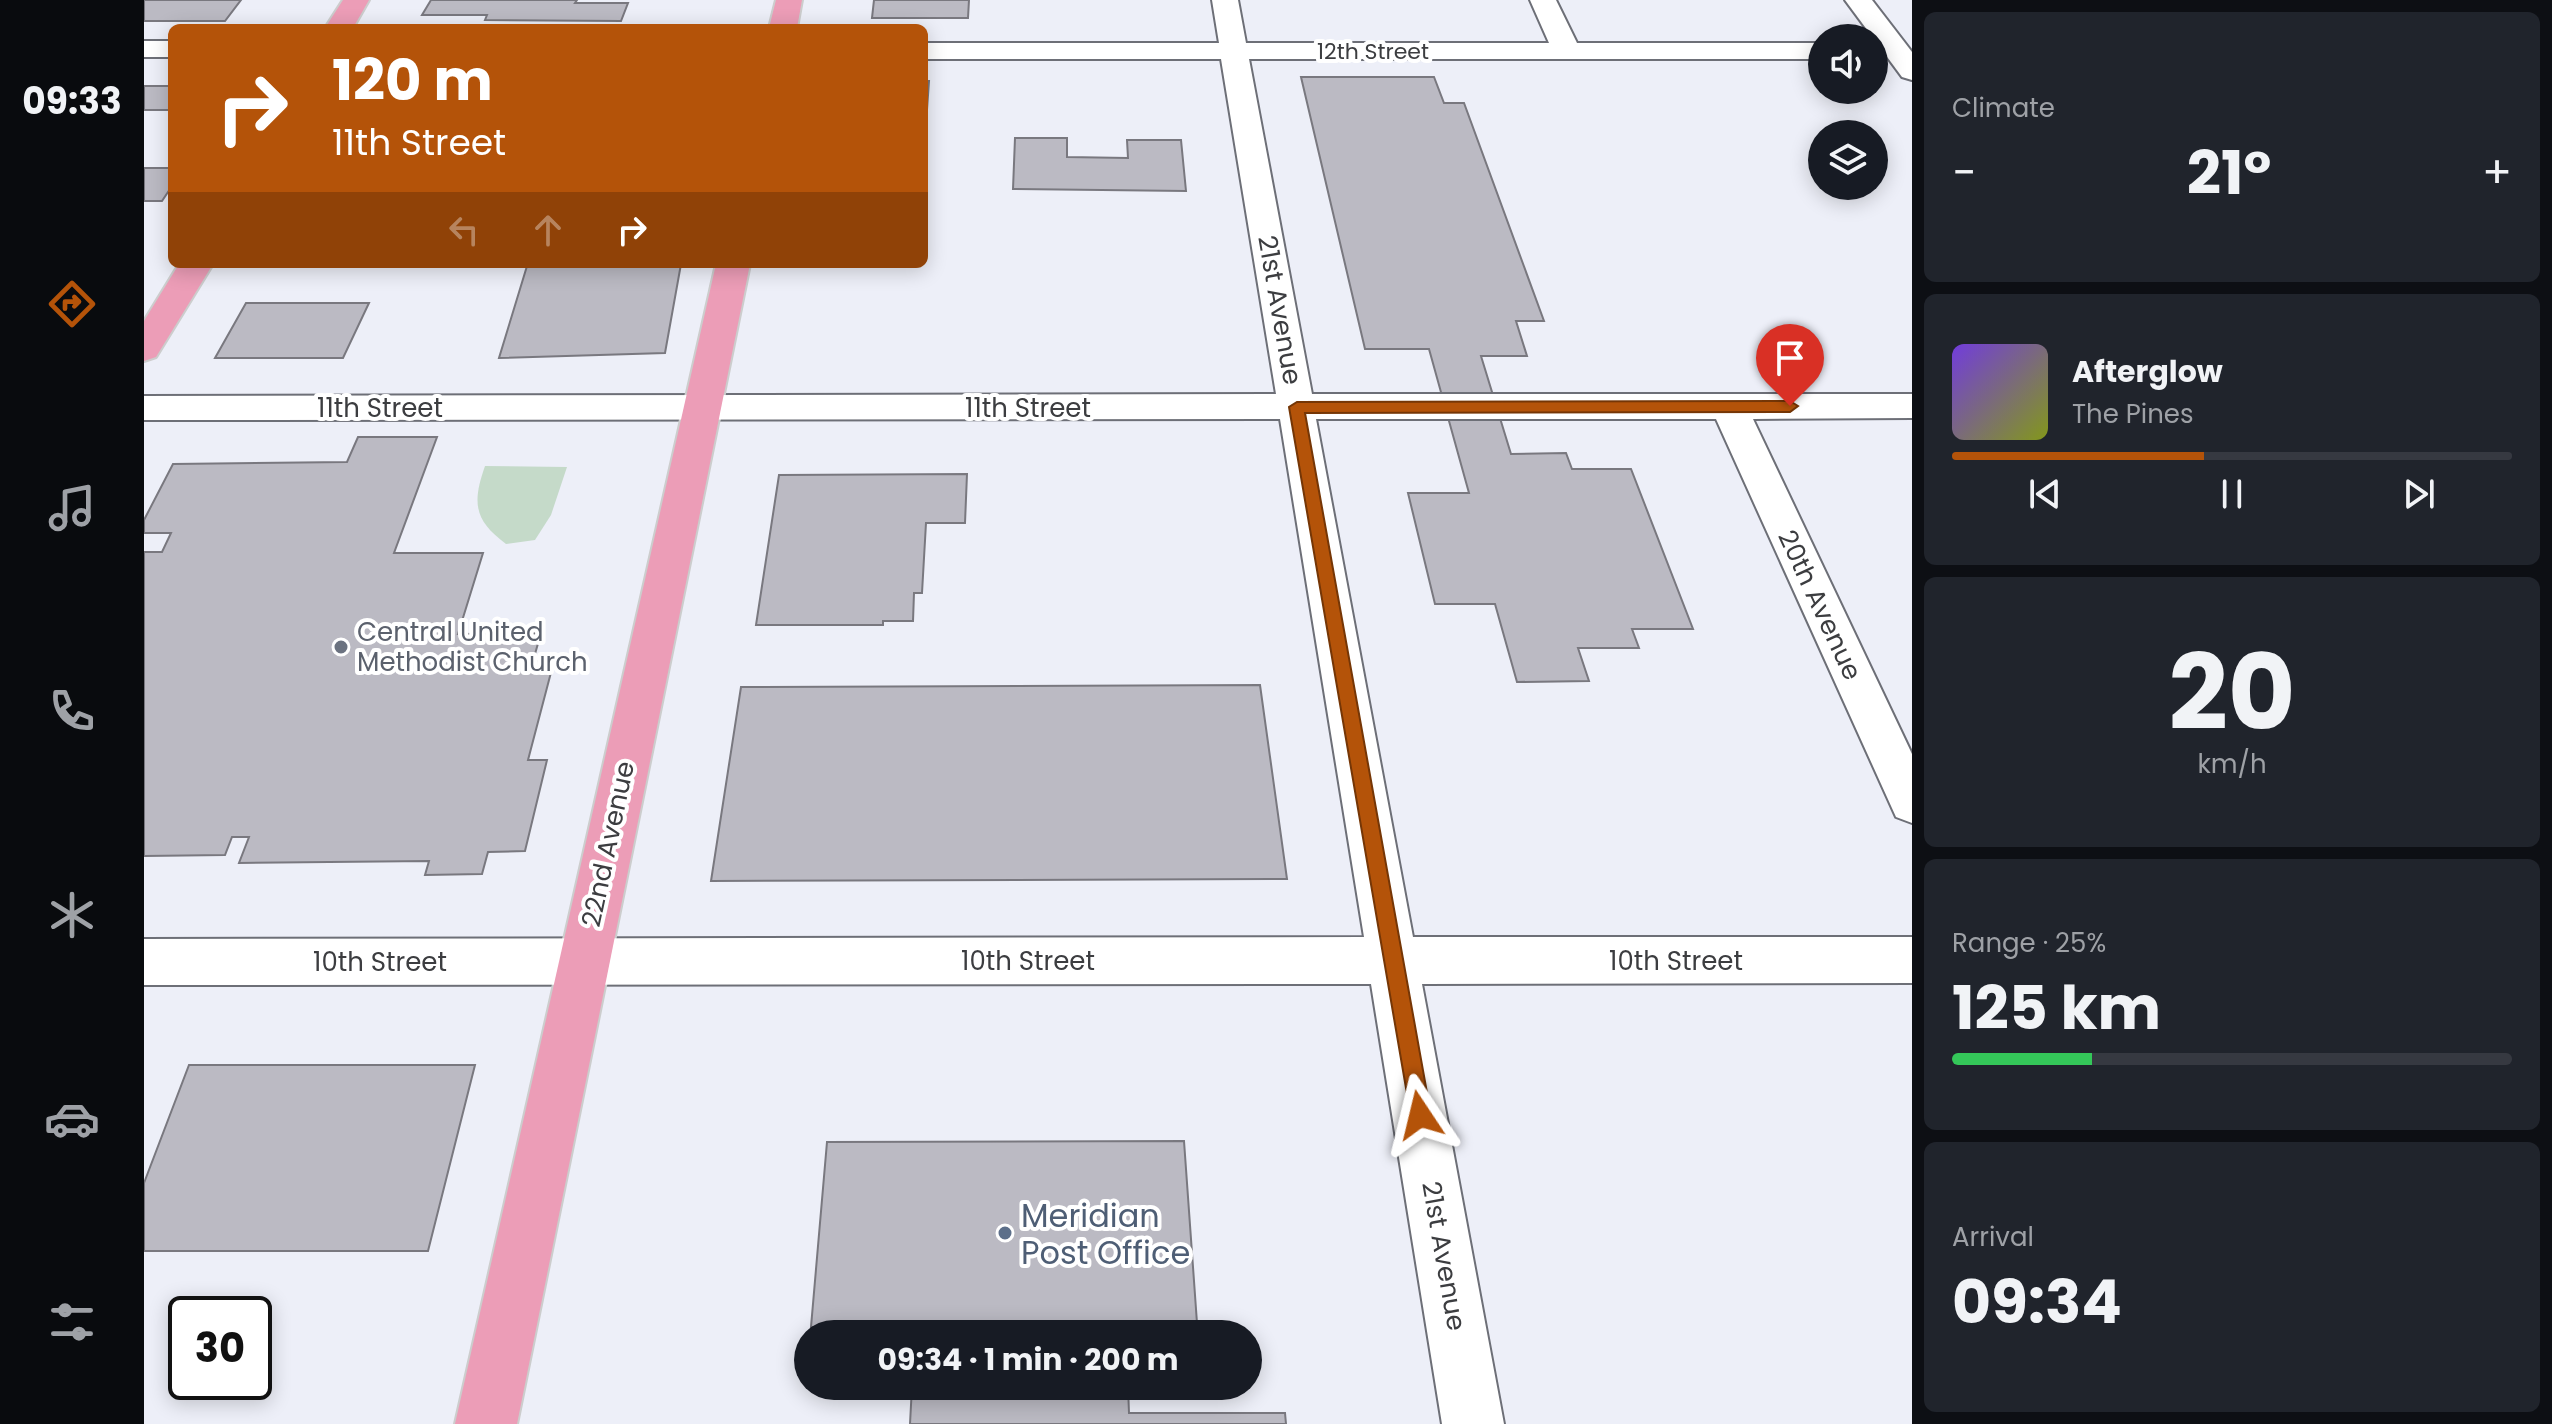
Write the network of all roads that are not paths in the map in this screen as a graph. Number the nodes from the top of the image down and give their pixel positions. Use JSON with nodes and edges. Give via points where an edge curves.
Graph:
{"nodes":[{"id":1,"x":356,"y":0,"type":"edge"},
{"id":2,"x":789,"y":0,"type":"edge"},
{"id":3,"x":1225,"y":0,"type":"edge"},
{"id":4,"x":1543,"y":0,"type":"edge"},
{"id":5,"x":1858,"y":0,"type":"edge"},
{"id":6,"x":341,"y":24,"type":"edge"},
{"id":7,"x":784,"y":24,"type":"edge"},
{"id":8,"x":144,"y":49,"type":"edge"},
{"id":9,"x":168,"y":49,"type":"edge"},
{"id":10,"x":928,"y":51,"type":"edge"},
{"id":11,"x":1234,"y":51,"type":"junction"},
{"id":12,"x":1567,"y":51,"type":"junction"},
{"id":13,"x":1808,"y":51,"type":"edge"},
{"id":14,"x":1899,"y":56,"type":"edge"},
{"id":15,"x":194,"y":268,"type":"edge"},
{"id":16,"x":732,"y":268,"type":"edge"},
{"id":17,"x":144,"y":349,"type":"edge"},
{"id":18,"x":1729,"y":406,"type":"junction"},
{"id":19,"x":1912,"y":406,"type":"edge"},
{"id":20,"x":1297,"y":407,"type":"junction"},
{"id":21,"x":144,"y":408,"type":"edge"},
{"id":22,"x":703,"y":408,"type":"junction"},
{"id":23,"x":1912,"y":803,"type":"edge"},
{"id":24,"x":1912,"y":960,"type":"edge"},
{"id":25,"x":1393,"y":961,"type":"junction"},
{"id":26,"x":144,"y":962,"type":"edge"},
{"id":27,"x":583,"y":962,"type":"junction"},
{"id":28,"x":486,"y":1424,"type":"edge"},
{"id":29,"x":1473,"y":1424,"type":"edge"}],
"edges":[{"from":1,"to":6,"type":"main road"},
{"from":2,"to":7,"type":"main road"},
{"from":3,"to":11,"type":"street","name":"21st Avenue"},
{"from":4,"to":12,"type":"street"},
{"from":5,"to":14,"type":"street"},
{"from":8,"to":9,"type":"street"},
{"from":10,"to":11,"type":"street","name":"12th Street"},
{"from":11,"to":12,"type":"street","name":"12th Street"},
{"from":11,"to":20,"type":"street","name":"21st Avenue"},
{"from":12,"to":13,"type":"street","name":"12th Street"},
{"from":15,"to":17,"type":"main road"},
{"from":16,"to":22,"type":"main road","name":"22nd Avenue"},
{"from":18,"to":19,"type":"street","name":"11th Street"},
{"from":18,"to":20,"type":"street","name":"11th Street"},
{"from":18,"to":23,"type":"street","name":"20th Avenue"},
{"from":20,"to":22,"type":"street","name":"11th Street"},
{"from":20,"to":25,"type":"street","name":"21st Avenue"},
{"from":21,"to":22,"type":"street","name":"11th Street"},
{"from":22,"to":27,"type":"main road","name":"22nd Avenue"},
{"from":24,"to":25,"type":"street","name":"10th Street"},
{"from":25,"to":27,"type":"street","name":"10th Street"},
{"from":25,"to":29,"type":"street","name":"21st Avenue"},
{"from":26,"to":27,"type":"street","name":"10th Street"},
{"from":27,"to":28,"type":"main road","name":"22nd Avenue"}]}
